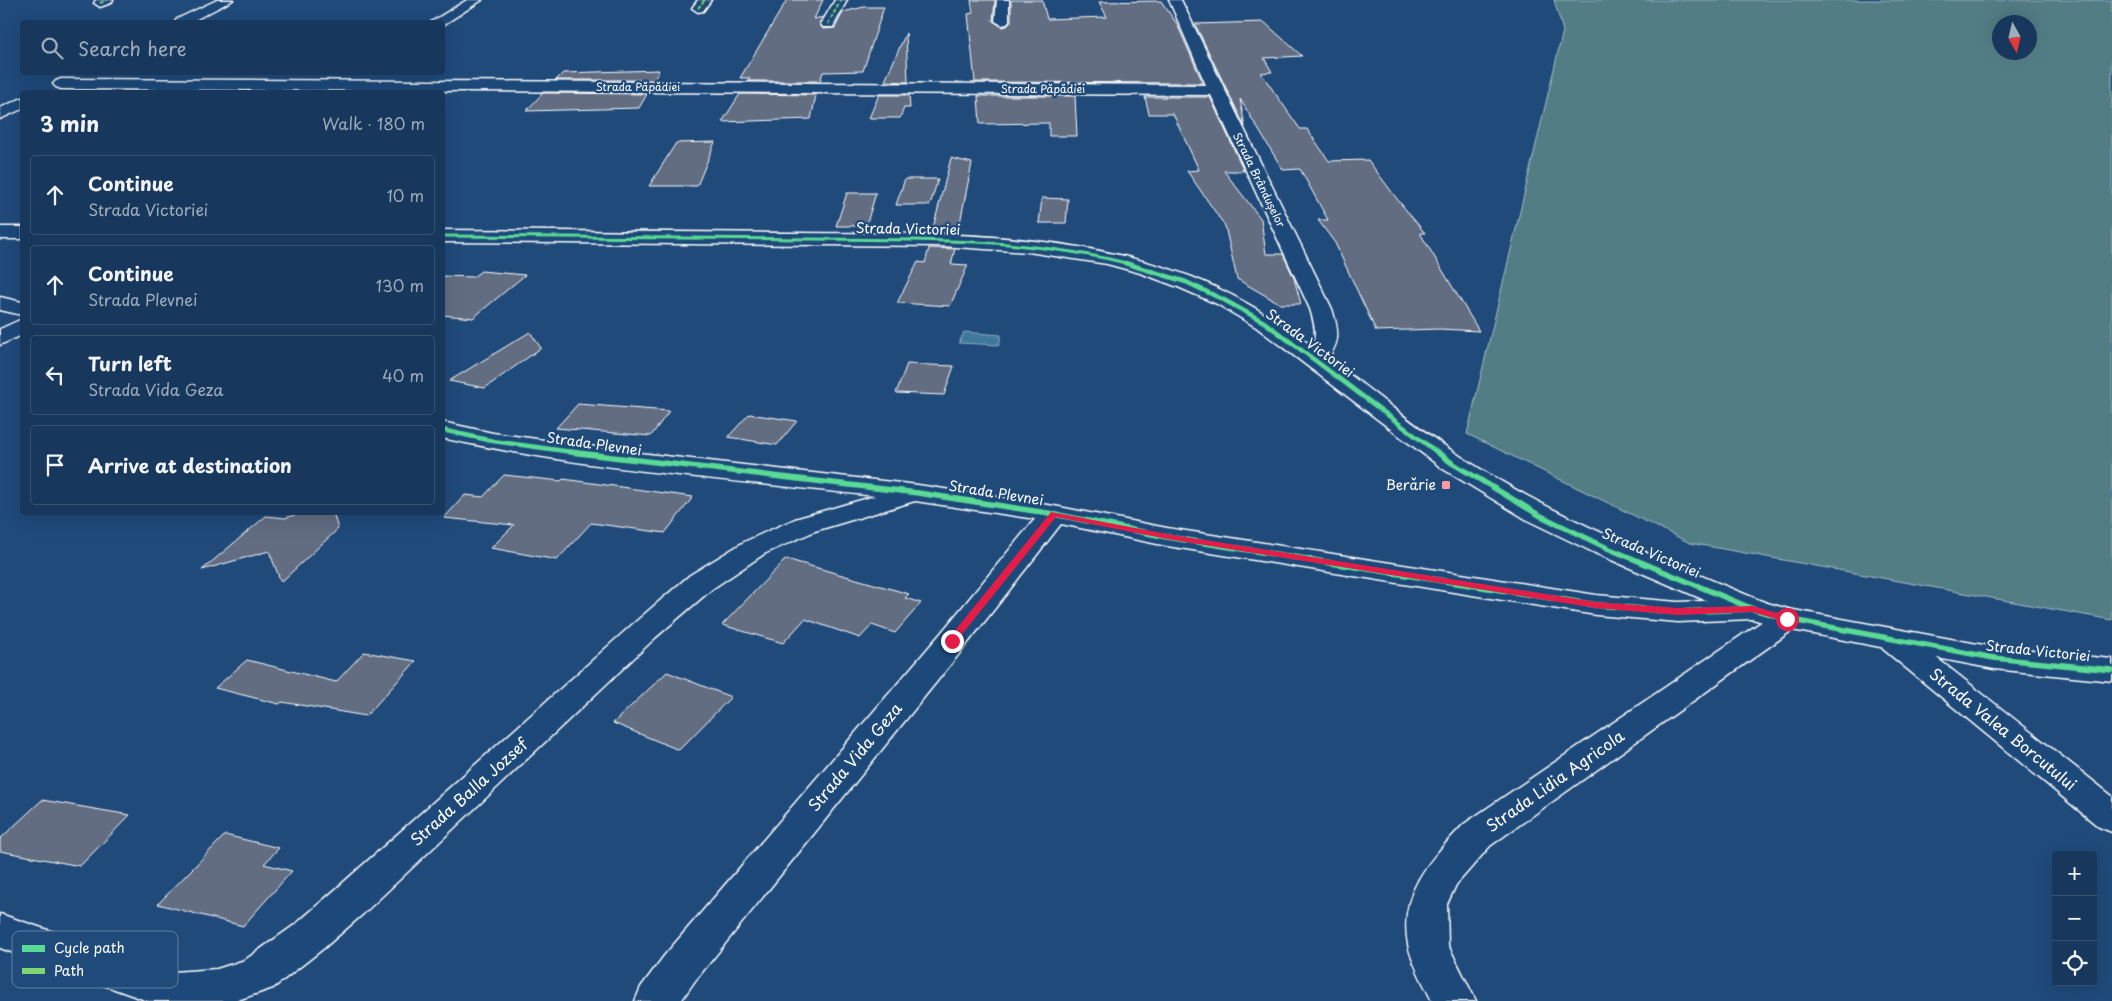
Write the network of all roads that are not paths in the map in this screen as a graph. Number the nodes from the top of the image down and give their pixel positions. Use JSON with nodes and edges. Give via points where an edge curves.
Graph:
{"nodes":[{"id":1,"x":226,"y":0,"type":"edge"},
{"id":2,"x":476,"y":0,"type":"edge"},
{"id":3,"x":841,"y":0,"type":"edge"},
{"id":4,"x":1002,"y":0,"type":"edge"},
{"id":5,"x":1175,"y":0,"type":"edge"},
{"id":6,"x":186,"y":20,"type":"edge"},
{"id":7,"x":441,"y":20,"type":"edge"},
{"id":8,"x":1002,"y":20,"type":"dead end"},
{"id":9,"x":828,"y":24,"type":"dead end"},
{"id":10,"x":77,"y":75,"type":"edge"},
{"id":11,"x":1216,"y":90,"type":"junction"},
{"id":12,"x":20,"y":104,"type":"edge"},
{"id":13,"x":0,"y":114,"type":"edge"},
{"id":14,"x":0,"y":233,"type":"edge"},
{"id":15,"x":20,"y":233,"type":"edge"},
{"id":16,"x":445,"y":236,"type":"edge"},
{"id":17,"x":0,"y":303,"type":"edge"},
{"id":18,"x":20,"y":308,"type":"edge"},
{"id":19,"x":20,"y":327,"type":"edge"},
{"id":20,"x":0,"y":338,"type":"edge"},
{"id":21,"x":1316,"y":360,"type":"junction"},
{"id":22,"x":445,"y":431,"type":"edge"},
{"id":23,"x":918,"y":493,"type":"junction"},
{"id":24,"x":1054,"y":514,"type":"junction"},
{"id":25,"x":1753,"y":609,"type":"junction"},
{"id":26,"x":1787,"y":619,"type":"junction"},
{"id":27,"x":1894,"y":641,"type":"junction"},
{"id":28,"x":2112,"y":670,"type":"edge"},
{"id":29,"x":2112,"y":817,"type":"edge"},
{"id":30,"x":0,"y":932,"type":"edge"},
{"id":31,"x":12,"y":936,"type":"edge"},
{"id":32,"x":164,"y":988,"type":"edge"},
{"id":33,"x":656,"y":1001,"type":"edge"},
{"id":34,"x":1454,"y":1001,"type":"edge"}],
"edges":[{"from":1,"to":6,"type":"street"},
{"from":2,"to":7,"type":"street"},
{"from":3,"to":9,"type":"street"},
{"from":4,"to":8,"type":"street"},
{"from":5,"to":11,"type":"street","name":"Strada Brândușelor"},
{"from":10,"to":11,"type":"street","name":"Strada Păpădiei","via":[[56,86]]},
{"from":11,"to":21,"type":"street","name":"Strada Brândușelor","via":[[1320,309],[1329,335],[1326,348]]},
{"from":12,"to":13,"type":"street"},
{"from":14,"to":15,"type":"street"},
{"from":16,"to":21,"type":"street","name":"Strada Victoriei","via":[[942,240],[1066,249],[1151,268],[1190,282],[1264,322]]},
{"from":17,"to":18,"type":"street"},
{"from":19,"to":20,"type":"street"},
{"from":21,"to":25,"type":"street","name":"Strada Victoriei","via":[[1452,463],[1539,515],[1605,547]]},
{"from":22,"to":23,"type":"street","name":"Strada Plevnei","via":[[640,462]]},
{"from":23,"to":24,"type":"street","name":"Strada Plevnei"},
{"from":23,"to":32,"type":"street","name":"Strada Balla Jozsef","via":[[805,526],[754,548],[701,582],[330,919],[258,976],[217,988],[173,991]]},
{"from":24,"to":25,"type":"street","name":"Strada Plevnei","via":[[1167,537],[1596,605],[1678,612]]},
{"from":24,"to":33,"type":"street","name":"Strada Vida Geza"},
{"from":25,"to":26,"type":"street","name":"Strada Victoriei"},
{"from":26,"to":27,"type":"street","name":"Strada Victoriei"},
{"from":26,"to":34,"type":"street","name":"Strada Lidia Agricola","via":[[1477,835],[1442,874],[1427,904],[1428,945]]},
{"from":27,"to":28,"type":"street","name":"Strada Victoriei","via":[[1994,658]]},
{"from":27,"to":29,"type":"street","name":"Strada Valea Borcutului"},
{"from":30,"to":31,"type":"street","name":"Strada Balla Jozsef"}]}
